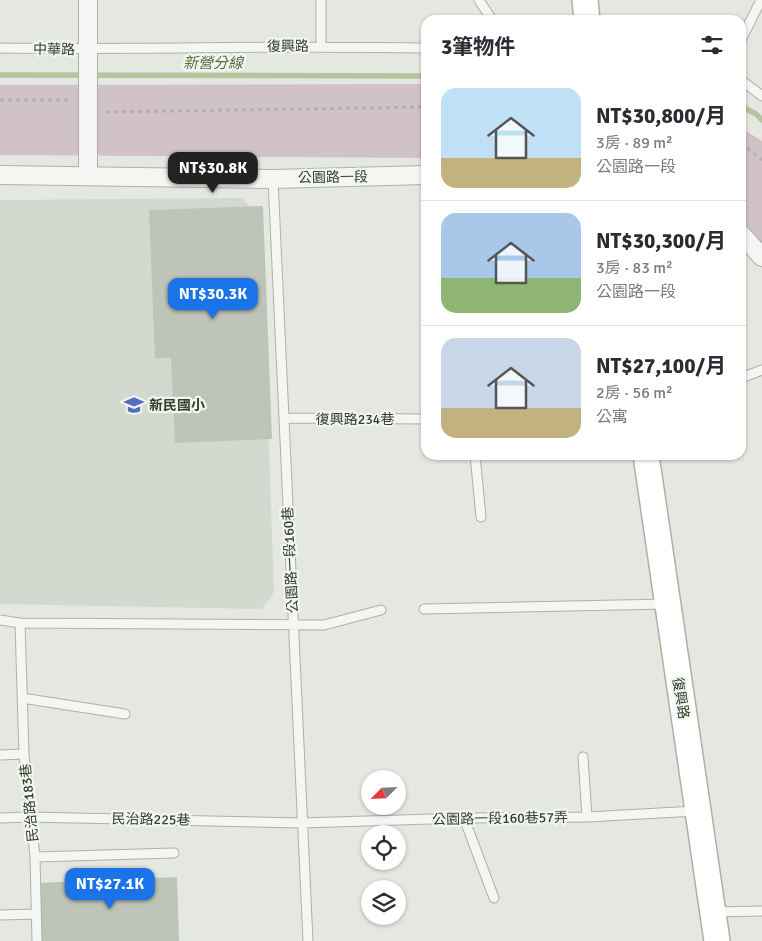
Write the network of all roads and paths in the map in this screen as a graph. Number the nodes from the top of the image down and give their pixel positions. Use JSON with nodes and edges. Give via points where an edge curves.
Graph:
{"nodes":[{"id":1,"x":88,"y":0,"type":"edge"},
{"id":2,"x":321,"y":0,"type":"edge"},
{"id":3,"x":478,"y":0,"type":"edge"},
{"id":4,"x":761,"y":0,"type":"edge"},
{"id":5,"x":488,"y":15,"type":"edge"},
{"id":6,"x":746,"y":30,"type":"edge"},
{"id":7,"x":321,"y":46,"type":"junction"},
{"id":8,"x":0,"y":48,"type":"edge"},
{"id":9,"x":421,"y":48,"type":"edge"},
{"id":10,"x":89,"y":49,"type":"junction"},
{"id":11,"x":746,"y":84,"type":"edge"},
{"id":12,"x":762,"y":96,"type":"edge"},
{"id":13,"x":0,"y":100,"type":"edge"},
{"id":14,"x":421,"y":107,"type":"edge"},
{"id":15,"x":74,"y":109,"type":"dead end"},
{"id":16,"x":106,"y":119,"type":"dead end"},
{"id":17,"x":746,"y":147,"type":"edge"},
{"id":18,"x":762,"y":160,"type":"edge"},
{"id":19,"x":0,"y":175,"type":"edge"},
{"id":20,"x":421,"y":175,"type":"edge"},
{"id":21,"x":88,"y":176,"type":"junction"},
{"id":22,"x":273,"y":178,"type":"junction"},
{"id":23,"x":746,"y":239,"type":"edge"},
{"id":24,"x":762,"y":256,"type":"edge"},
{"id":25,"x":762,"y":370,"type":"edge"},
{"id":26,"x":746,"y":376,"type":"edge"},
{"id":27,"x":284,"y":418,"type":"junction"},
{"id":28,"x":421,"y":419,"type":"edge"},
{"id":29,"x":475,"y":460,"type":"edge"},
{"id":30,"x":647,"y":460,"type":"edge"},
{"id":31,"x":481,"y":518,"type":"dead end"},
{"id":32,"x":667,"y":604,"type":"junction"},
{"id":33,"x":424,"y":609,"type":"dead end"},
{"id":34,"x":381,"y":610,"type":"dead end"},
{"id":35,"x":0,"y":620,"type":"edge"},
{"id":36,"x":20,"y":623,"type":"junction"},
{"id":37,"x":293,"y":624,"type":"junction"},
{"id":38,"x":22,"y":698,"type":"junction"},
{"id":39,"x":125,"y":714,"type":"dead end"},
{"id":40,"x":24,"y":754,"type":"junction"},
{"id":41,"x":0,"y":755,"type":"edge"},
{"id":42,"x":583,"y":757,"type":"dead end"},
{"id":43,"x":699,"y":811,"type":"junction"},
{"id":44,"x":30,"y":817,"type":"junction"},
{"id":45,"x":587,"y":817,"type":"junction"},
{"id":46,"x":0,"y":818,"type":"edge"},
{"id":47,"x":464,"y":818,"type":"junction"},
{"id":48,"x":302,"y":822,"type":"junction"},
{"id":49,"x":174,"y":853,"type":"dead end"},
{"id":50,"x":35,"y":857,"type":"junction"},
{"id":51,"x":494,"y":898,"type":"dead end"},
{"id":52,"x":762,"y":911,"type":"edge"},
{"id":53,"x":713,"y":912,"type":"junction"},
{"id":54,"x":36,"y":914,"type":"junction"},
{"id":55,"x":0,"y":915,"type":"edge"},
{"id":56,"x":37,"y":941,"type":"edge"},
{"id":57,"x":308,"y":941,"type":"edge"},
{"id":58,"x":717,"y":941,"type":"edge"}],
"edges":[{"from":1,"to":10,"type":"street","name":"中華路"},
{"from":2,"to":7,"type":"lane"},
{"from":3,"to":5,"type":"lane"},
{"from":4,"to":6,"type":"lane"},
{"from":7,"to":9,"type":"lane","name":"復興路"},
{"from":7,"to":10,"type":"lane","name":"復興路"},
{"from":8,"to":10,"type":"lane","name":"中華路"},
{"from":10,"to":21,"type":"street"},
{"from":11,"to":12,"type":"lane"},
{"from":13,"to":15,"type":"path","via":[[74,100]]},
{"from":14,"to":16,"type":"path","via":[[106,111]]},
{"from":17,"to":18,"type":"path"},
{"from":19,"to":21,"type":"street","name":"公園路一段"},
{"from":20,"to":22,"type":"street","name":"公園路一段"},
{"from":21,"to":22,"type":"street","name":"公園路一段"},
{"from":22,"to":27,"type":"lane","name":"公園路一段160巷"},
{"from":23,"to":24,"type":"street"},
{"from":25,"to":26,"type":"lane"},
{"from":27,"to":28,"type":"lane","name":"復興路234巷"},
{"from":27,"to":37,"type":"lane","name":"公園路一段160巷"},
{"from":29,"to":31,"type":"lane"},
{"from":30,"to":32,"type":"street","name":"復興路"},
{"from":32,"to":33,"type":"lane"},
{"from":32,"to":43,"type":"street","name":"復興路"},
{"from":34,"to":37,"type":"lane","via":[[324,625]]},
{"from":35,"to":36,"type":"lane"},
{"from":36,"to":37,"type":"lane"},
{"from":36,"to":38,"type":"lane","name":"民治路183巷"},
{"from":37,"to":48,"type":"lane","name":"公園路一段160巷"},
{"from":38,"to":39,"type":"lane"},
{"from":38,"to":40,"type":"lane","name":"民治路183巷"},
{"from":40,"to":41,"type":"lane","name":"民治路183巷"},
{"from":40,"to":44,"type":"lane","name":"民治路183巷"},
{"from":42,"to":45,"type":"lane"},
{"from":43,"to":45,"type":"lane","name":"公園路一段160巷57弄"},
{"from":43,"to":53,"type":"street","name":"復興路"},
{"from":44,"to":46,"type":"lane","name":"民治路225巷"},
{"from":44,"to":48,"type":"lane","name":"民治路225巷"},
{"from":44,"to":50,"type":"lane","name":"民治路183巷"},
{"from":45,"to":47,"type":"lane","name":"公園路一段160巷57弄"},
{"from":47,"to":48,"type":"lane","name":"公園路一段160巷57弄"},
{"from":47,"to":51,"type":"lane"},
{"from":48,"to":57,"type":"lane","name":"公園路一段160巷"},
{"from":49,"to":50,"type":"lane"},
{"from":50,"to":54,"type":"lane","name":"民治路183巷"},
{"from":52,"to":53,"type":"lane"},
{"from":53,"to":58,"type":"street","name":"復興路"},
{"from":54,"to":55,"type":"lane"},
{"from":54,"to":56,"type":"lane","name":"民治路183巷"}]}
